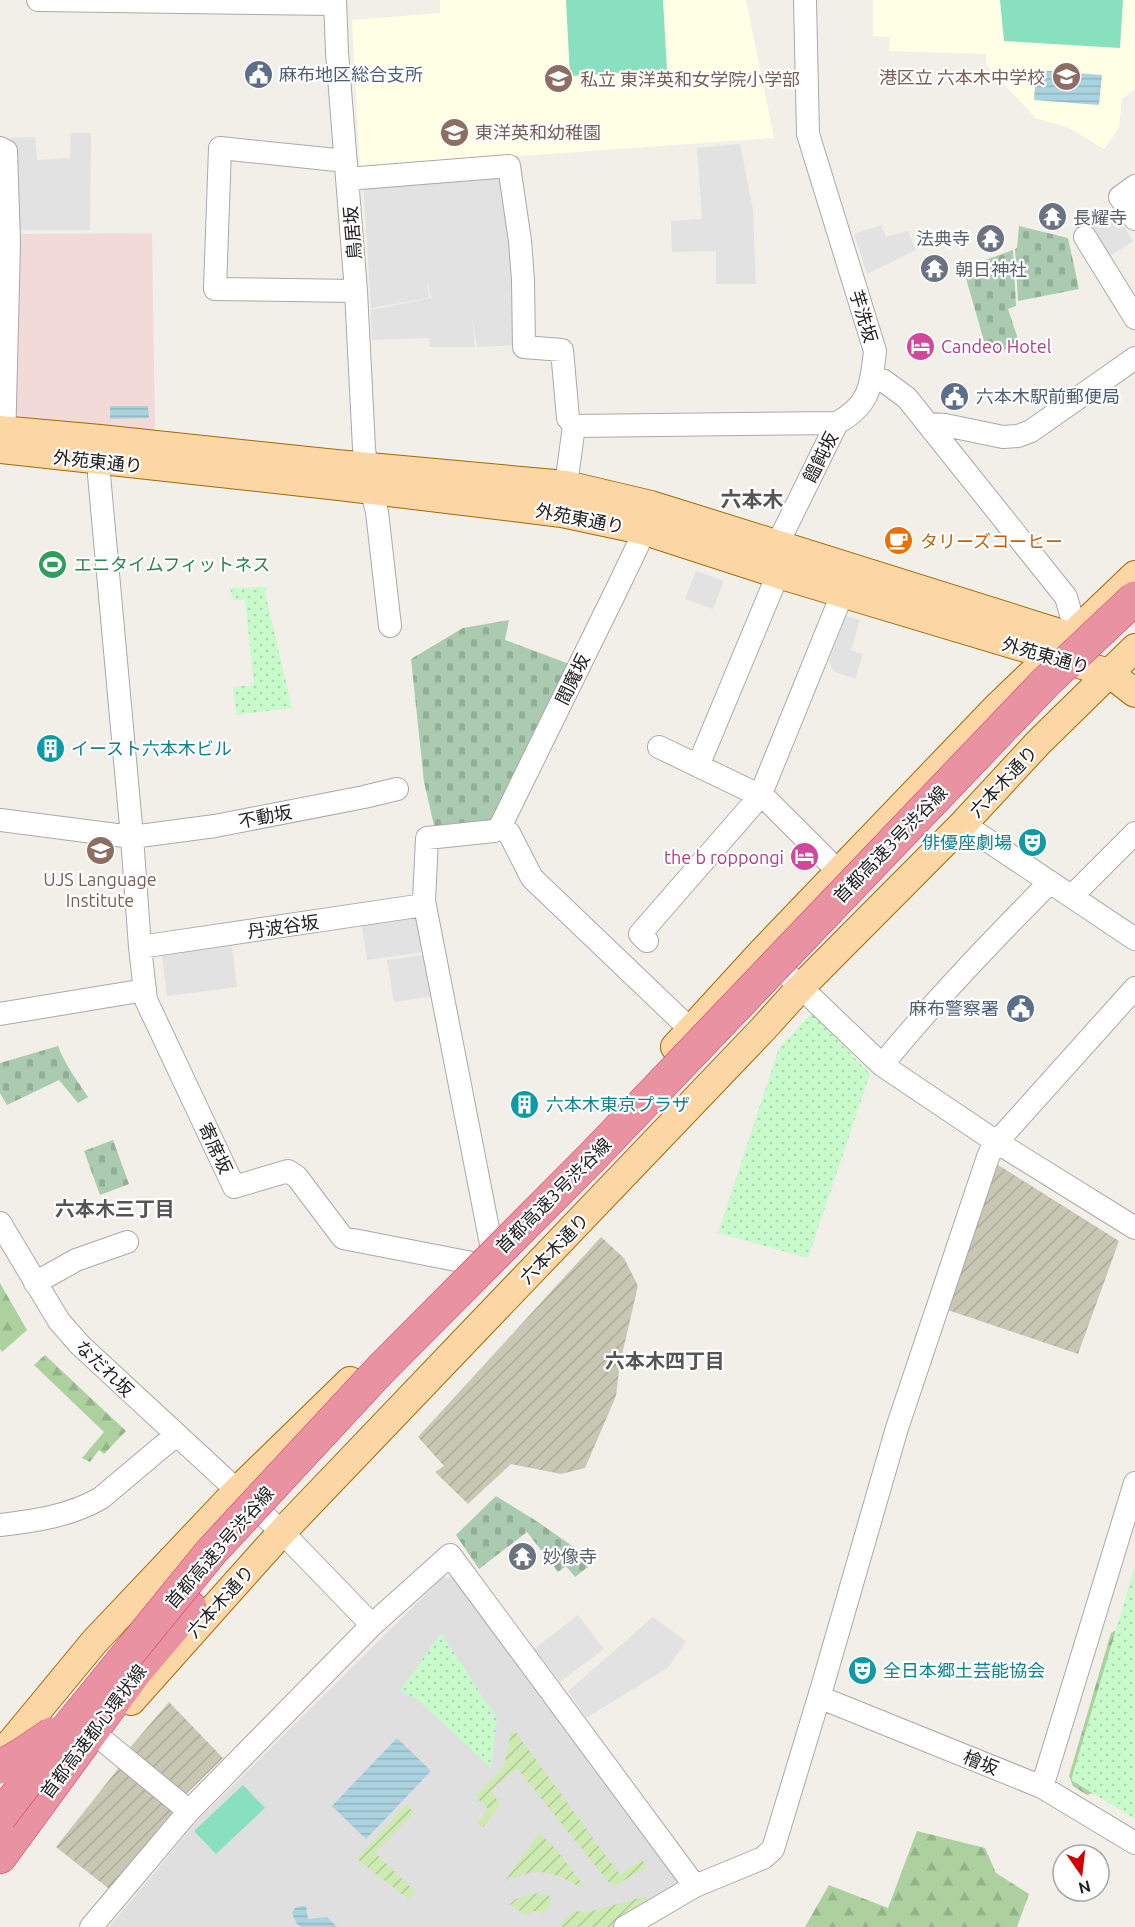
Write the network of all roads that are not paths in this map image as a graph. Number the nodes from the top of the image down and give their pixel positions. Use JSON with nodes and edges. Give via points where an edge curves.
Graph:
{"nodes":[{"id":1,"x":805,"y":0,"type":"edge"},
{"id":2,"x":38,"y":1,"type":"edge"},
{"id":3,"x":335,"y":2,"type":"edge"},
{"id":4,"x":0,"y":148,"type":"edge"},
{"id":5,"x":347,"y":170,"type":"junction"},
{"id":6,"x":1135,"y":186,"type":"edge"},
{"id":7,"x":1135,"y":219,"type":"edge"},
{"id":8,"x":1085,"y":237,"type":"dead end"},
{"id":9,"x":356,"y":291,"type":"junction"},
{"id":10,"x":1135,"y":318,"type":"edge"},
{"id":11,"x":1135,"y":358,"type":"edge"},
{"id":12,"x":872,"y":378,"type":"junction"},
{"id":13,"x":837,"y":423,"type":"junction"},
{"id":14,"x":928,"y":424,"type":"junction"},
{"id":15,"x":574,"y":426,"type":"junction"},
{"id":16,"x":2,"y":440,"type":"edge"},
{"id":17,"x":100,"y":450,"type":"junction"},
{"id":18,"x":369,"y":479,"type":"junction"},
{"id":19,"x":566,"y":485,"type":"junction"},
{"id":20,"x":562,"y":513,"type":"junction"},
{"id":21,"x":642,"y":530,"type":"junction"},
{"id":22,"x":777,"y":545,"type":"junction"},
{"id":23,"x":778,"y":574,"type":"junction"},
{"id":24,"x":1135,"y":575,"type":"edge"},
{"id":25,"x":843,"y":592,"type":"junction"},
{"id":26,"x":1135,"y":598,"type":"edge"},
{"id":27,"x":1135,"y":612,"type":"edge"},
{"id":28,"x":390,"y":626,"type":"dead end"},
{"id":29,"x":1100,"y":651,"type":"edge"},
{"id":30,"x":1135,"y":693,"type":"edge"},
{"id":31,"x":659,"y":747,"type":"dead end"},
{"id":32,"x":698,"y":766,"type":"junction"},
{"id":33,"x":397,"y":789,"type":"dead end"},
{"id":34,"x":760,"y":796,"type":"junction"},
{"id":35,"x":0,"y":820,"type":"edge"},
{"id":36,"x":963,"y":824,"type":"junction"},
{"id":37,"x":500,"y":827,"type":"junction"},
{"id":38,"x":1135,"y":833,"type":"edge"},
{"id":39,"x":132,"y":837,"type":"junction"},
{"id":40,"x":892,"y":858,"type":"junction"},
{"id":41,"x":839,"y":872,"type":"junction"},
{"id":42,"x":1050,"y":882,"type":"junction"},
{"id":43,"x":1072,"y":896,"type":"junction"},
{"id":44,"x":424,"y":902,"type":"junction"},
{"id":45,"x":1135,"y":939,"type":"edge"},
{"id":46,"x":647,"y":941,"type":"dead end"},
{"id":47,"x":140,"y":947,"type":"junction"},
{"id":48,"x":782,"y":969,"type":"junction"},
{"id":49,"x":1135,"y":988,"type":"edge"},
{"id":50,"x":145,"y":990,"type":"junction"},
{"id":51,"x":0,"y":1014,"type":"edge"},
{"id":52,"x":692,"y":1030,"type":"junction"},
{"id":53,"x":882,"y":1065,"type":"junction"},
{"id":54,"x":995,"y":1141,"type":"junction"},
{"id":55,"x":0,"y":1223,"type":"edge"},
{"id":56,"x":1135,"y":1228,"type":"edge"},
{"id":57,"x":127,"y":1242,"type":"dead end"},
{"id":58,"x":481,"y":1254,"type":"junction"},
{"id":59,"x":35,"y":1283,"type":"junction"},
{"id":60,"x":179,"y":1438,"type":"junction"},
{"id":61,"x":1135,"y":1483,"type":"edge"},
{"id":62,"x":238,"y":1491,"type":"junction"},
{"id":63,"x":0,"y":1525,"type":"edge"},
{"id":64,"x":282,"y":1532,"type":"junction"},
{"id":65,"x":211,"y":1552,"type":"junction"},
{"id":66,"x":190,"y":1607,"type":"junction"},
{"id":67,"x":372,"y":1625,"type":"junction"},
{"id":68,"x":95,"y":1641,"type":"junction"},
{"id":69,"x":819,"y":1697,"type":"junction"},
{"id":70,"x":99,"y":1737,"type":"junction"},
{"id":71,"x":0,"y":1750,"type":"edge"},
{"id":72,"x":0,"y":1756,"type":"edge"},
{"id":73,"x":0,"y":1767,"type":"edge"},
{"id":74,"x":1042,"y":1787,"type":"junction"},
{"id":75,"x":189,"y":1811,"type":"junction"},
{"id":76,"x":0,"y":1817,"type":"edge"},
{"id":77,"x":1135,"y":1843,"type":"edge"},
{"id":78,"x":0,"y":1857,"type":"edge"},
{"id":79,"x":0,"y":1873,"type":"edge"},
{"id":80,"x":695,"y":1886,"type":"junction"},
{"id":81,"x":91,"y":1927,"type":"edge"},
{"id":82,"x":625,"y":1927,"type":"edge"}],
"edges":[{"from":1,"to":12,"type":"street","name":"芋洗坂","via":[[808,134],[875,351]]},
{"from":2,"to":3,"type":"street"},
{"from":3,"to":5,"type":"street","name":"鳥居坂"},
{"from":4,"to":16,"type":"street","via":[[6,151],[9,242]]},
{"from":5,"to":9,"type":"street","name":"鳥居坂"},
{"from":5,"to":9,"type":"street","via":[[220,148],[215,290]]},
{"from":5,"to":15,"type":"street","via":[[509,166],[521,251],[524,347],[562,350],[568,418]]},
{"from":6,"to":7,"type":"street","via":[[1120,197]]},
{"from":8,"to":10,"type":"street"},
{"from":9,"to":18,"type":"street","name":"鳥居坂"},
{"from":11,"to":14,"type":"street","via":[[1031,431],[1017,436]]},
{"from":12,"to":13,"type":"street","name":"饂飩坂","via":[[863,403]]},
{"from":12,"to":14,"type":"street","via":[[898,390]]},
{"from":13,"to":15,"type":"street"},
{"from":13,"to":22,"type":"street","name":"饂飩坂"},
{"from":14,"to":29,"type":"street","via":[[1066,597]]},
{"from":15,"to":19,"type":"street"},
{"from":16,"to":17,"type":"main road","name":"外苑東通り"},
{"from":17,"to":18,"type":"main road","name":"外苑東通り"},
{"from":17,"to":39,"type":"street","name":"寄席坂"},
{"from":18,"to":19,"type":"main road","name":"外苑東通り"},
{"from":18,"to":20,"type":"main road","name":"外苑東通り"},
{"from":18,"to":28,"type":"street","name":"鳥居坂","via":[[377,512]]},
{"from":19,"to":20,"type":"street"},
{"from":19,"to":22,"type":"main road","name":"外苑東通り","via":[[651,505]]},
{"from":20,"to":21,"type":"main road","name":"外苑東通り"},
{"from":21,"to":23,"type":"main road","name":"外苑東通り"},
{"from":21,"to":37,"type":"street","name":"閻魔坂"},
{"from":22,"to":29,"type":"main road","name":"外苑東通り"},
{"from":23,"to":25,"type":"main road","name":"外苑東通り"},
{"from":23,"to":32,"type":"street"},
{"from":24,"to":29,"type":"main road","name":"六本木通り"},
{"from":25,"to":29,"type":"main road","name":"外苑東通り"},
{"from":25,"to":34,"type":"street"},
{"from":26,"to":65,"type":"highway","name":"首都高速3号渋谷線","bridge":true,"via":[[1045,683],[595,1154],[380,1370]]},
{"from":27,"to":29,"type":"main road"},
{"from":29,"to":30,"type":"main road","name":"外苑東通り"},
{"from":29,"to":36,"type":"main road","name":"六本木通り","via":[[1038,743]]},
{"from":29,"to":40,"type":"main road","via":[[1036,708]]},
{"from":29,"to":41,"type":"main road","name":"六本木通り","via":[[1005,699]]},
{"from":29,"to":66,"type":"highway","name":"首都高速3号渋谷線","via":[[1068,692],[880,883],[609,1169],[394,1386]]},
{"from":31,"to":32,"type":"street"},
{"from":32,"to":34,"type":"street"},
{"from":33,"to":39,"type":"street","name":"不動坂","via":[[215,826]]},
{"from":34,"to":41,"type":"street"},
{"from":34,"to":46,"type":"street","via":[[640,934]]},
{"from":35,"to":39,"type":"street","name":"不動坂"},
{"from":36,"to":42,"type":"street"},
{"from":36,"to":48,"type":"main road","name":"六本木通り"},
{"from":37,"to":44,"type":"street","via":[[494,831],[427,838]]},
{"from":37,"to":52,"type":"street","via":[[509,833],[532,878]]},
{"from":38,"to":43,"type":"street"},
{"from":39,"to":47,"type":"street","name":"寄席坂"},
{"from":40,"to":41,"type":"main road"},
{"from":40,"to":48,"type":"main road"},
{"from":41,"to":48,"type":"main road","name":"六本木通り"},
{"from":42,"to":43,"type":"street"},
{"from":42,"to":53,"type":"street"},
{"from":43,"to":45,"type":"street"},
{"from":44,"to":47,"type":"street","name":"丹波谷坂"},
{"from":44,"to":58,"type":"street"},
{"from":47,"to":50,"type":"street","name":"寄席坂"},
{"from":48,"to":52,"type":"main road","name":"六本木通り"},
{"from":48,"to":53,"type":"street"},
{"from":48,"to":58,"type":"main road","via":[[536,1230]]},
{"from":48,"to":64,"type":"main road","name":"六本木通り","via":[[763,1029]]},
{"from":49,"to":54,"type":"street"},
{"from":50,"to":51,"type":"street"},
{"from":50,"to":58,"type":"street","name":"寄席坂","via":[[146,1000],[234,1187],[288,1171],[297,1177],[343,1238]]},
{"from":52,"to":58,"type":"main road","name":"六本木通り"},
{"from":53,"to":54,"type":"street"},
{"from":54,"to":56,"type":"street"},
{"from":54,"to":69,"type":"street","via":[[897,1428]]},
{"from":55,"to":59,"type":"street","name":"なだれ坂"},
{"from":57,"to":59,"type":"street","via":[[76,1260]]},
{"from":58,"to":62,"type":"main road","name":"六本木通り"},
{"from":59,"to":60,"type":"street","name":"なだれ坂","via":[[80,1345]]},
{"from":60,"to":62,"type":"street","name":"なだれ坂"},
{"from":60,"to":63,"type":"street","via":[[170,1440],[89,1505],[53,1517]]},
{"from":61,"to":74,"type":"street"},
{"from":62,"to":64,"type":"street","name":"なだれ坂"},
{"from":62,"to":68,"type":"main road","name":"六本木通り"},
{"from":64,"to":67,"type":"street","name":"なだれ坂"},
{"from":64,"to":68,"type":"street","via":[[273,1526],[254,1526],[193,1588]]},
{"from":64,"to":70,"type":"main road","name":"六本木通り"},
{"from":65,"to":71,"type":"highway","bridge":true,"via":[[69,1699]]},
{"from":65,"to":76,"type":"highway","name":"首都高速3号渋谷線","bridge":true},
{"from":66,"to":73,"type":"highway","bridge":true,"via":[[65,1724]]},
{"from":66,"to":78,"type":"highway","name":"首都高速都心環状線","via":[[135,1672]]},
{"from":67,"to":75,"type":"street"},
{"from":67,"to":80,"type":"street","via":[[447,1556],[452,1557]]},
{"from":68,"to":72,"type":"main road","name":"六本木通り"},
{"from":69,"to":74,"type":"street","name":"檜坂"},
{"from":69,"to":80,"type":"street","via":[[773,1849],[763,1858]]},
{"from":70,"to":75,"type":"street"},
{"from":70,"to":79,"type":"main road","name":"六本木通り","via":[[81,1756]]},
{"from":74,"to":77,"type":"street","name":"檜坂"},
{"from":75,"to":81,"type":"street"},
{"from":80,"to":82,"type":"street"}]}
